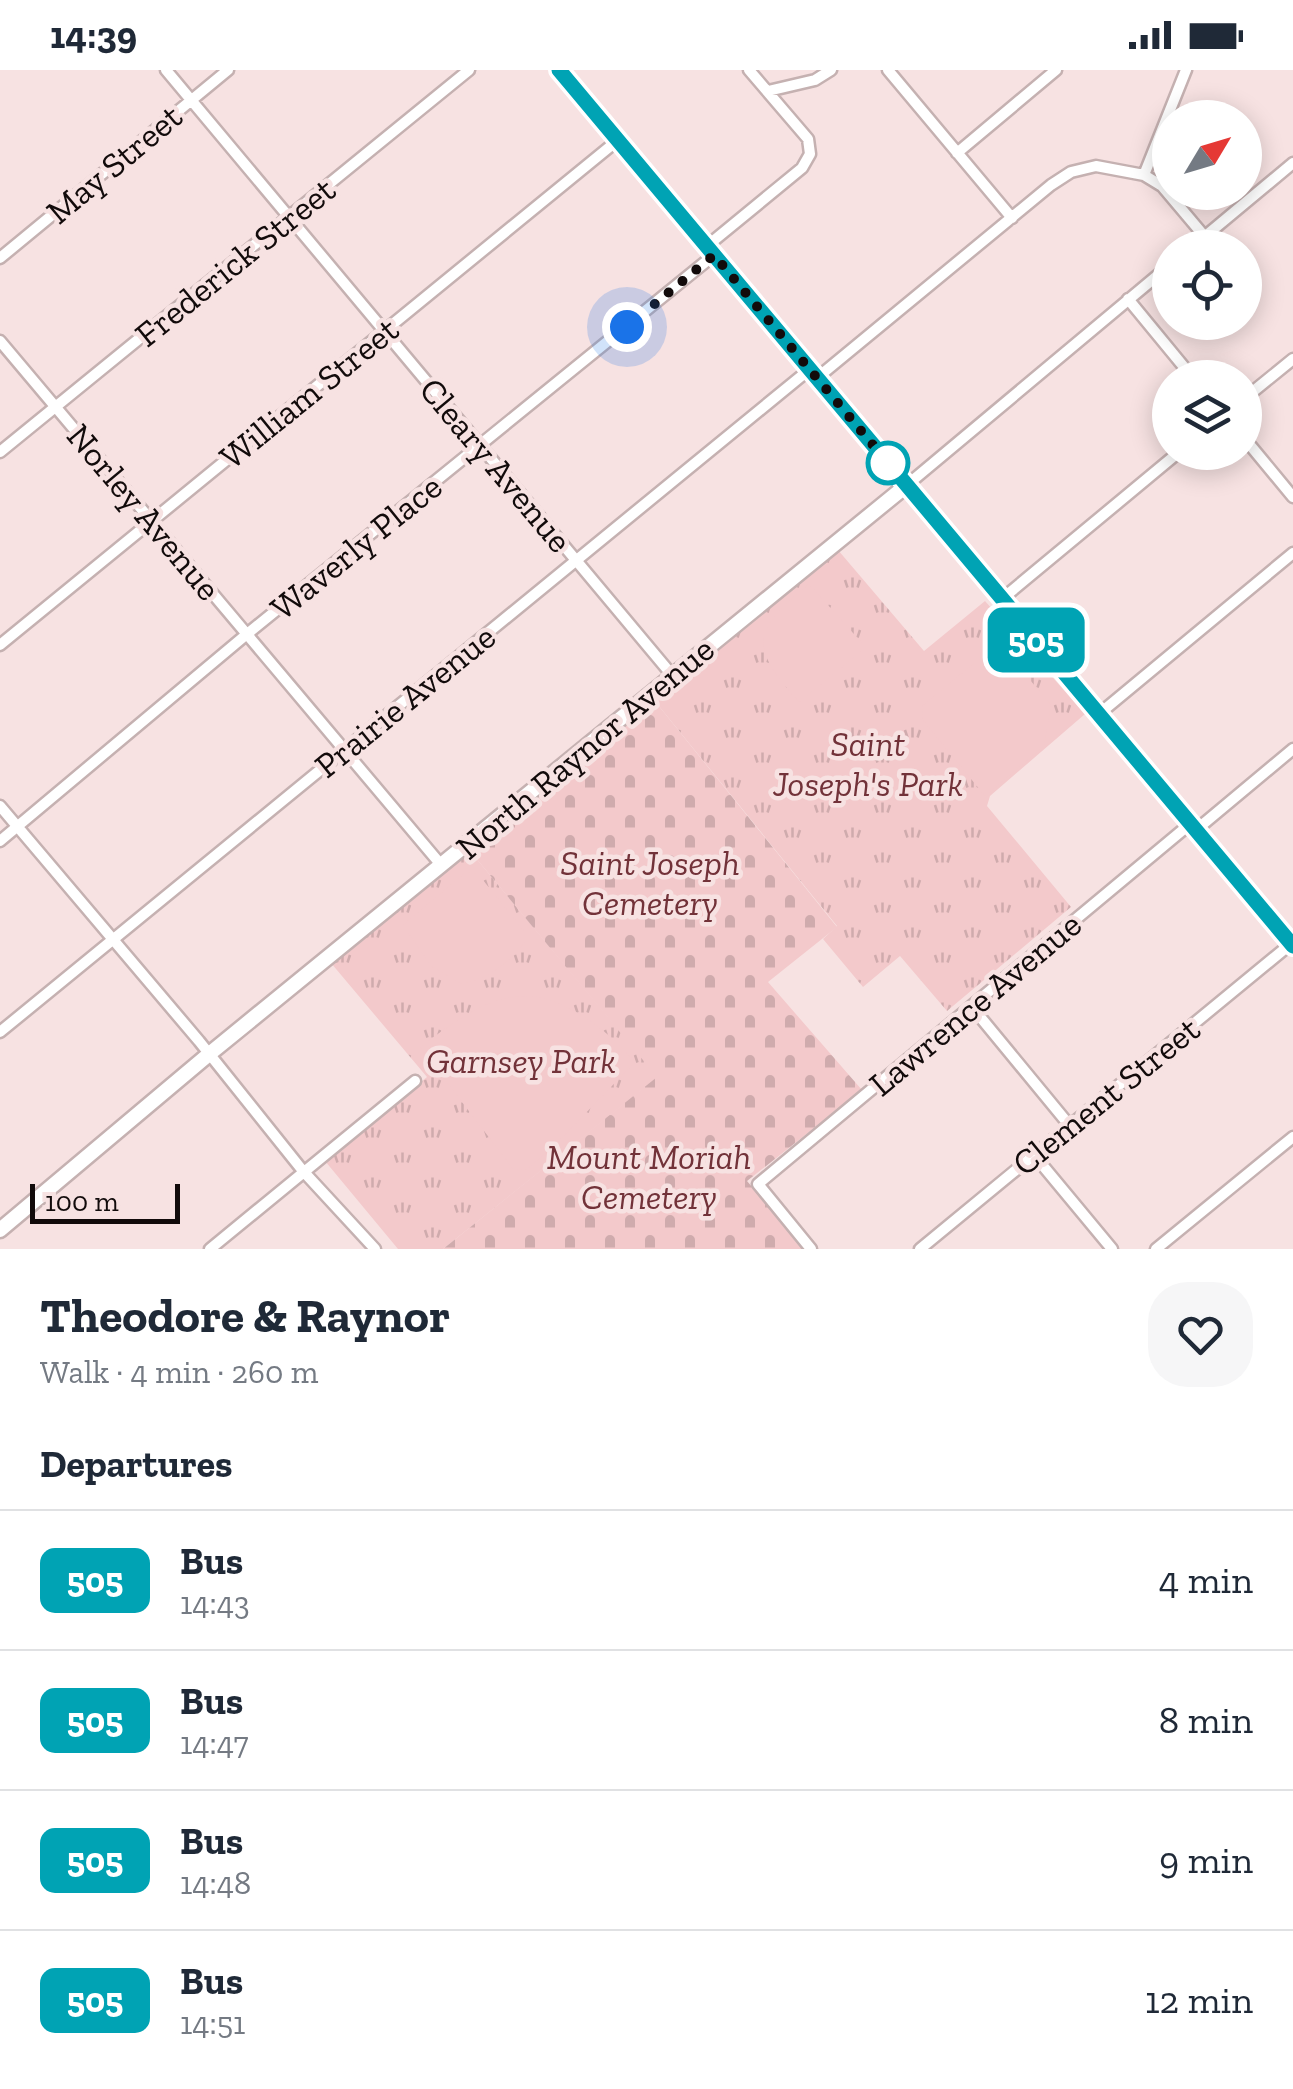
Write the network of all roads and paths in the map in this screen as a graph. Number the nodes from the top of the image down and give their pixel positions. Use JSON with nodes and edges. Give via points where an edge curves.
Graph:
{"nodes":[{"id":1,"x":166,"y":70,"type":"edge"},
{"id":2,"x":228,"y":70,"type":"edge"},
{"id":3,"x":469,"y":70,"type":"edge"},
{"id":4,"x":559,"y":70,"type":"edge"},
{"id":5,"x":750,"y":70,"type":"edge"},
{"id":6,"x":831,"y":70,"type":"edge"},
{"id":7,"x":888,"y":70,"type":"edge"},
{"id":8,"x":1056,"y":70,"type":"edge"},
{"id":9,"x":1186,"y":70,"type":"edge"},
{"id":10,"x":768,"y":91,"type":"junction"},
{"id":11,"x":191,"y":100,"type":"junction"},
{"id":12,"x":618,"y":140,"type":"junction"},
{"id":13,"x":957,"y":153,"type":"junction"},
{"id":14,"x":1293,"y":163,"type":"edge"},
{"id":15,"x":1144,"y":174,"type":"junction"},
{"id":16,"x":290,"y":217,"type":"junction"},
{"id":17,"x":1012,"y":218,"type":"junction"},
{"id":18,"x":1199,"y":230,"type":"edge"},
{"id":19,"x":1211,"y":230,"type":"edge"},
{"id":20,"x":710,"y":251,"type":"junction"},
{"id":21,"x":0,"y":258,"type":"edge"},
{"id":22,"x":1152,"y":280,"type":"edge"},
{"id":23,"x":1128,"y":299,"type":"junction"},
{"id":24,"x":385,"y":331,"type":"junction"},
{"id":25,"x":0,"y":341,"type":"edge"},
{"id":26,"x":1293,"y":359,"type":"edge"},
{"id":27,"x":1178,"y":360,"type":"edge"},
{"id":28,"x":813,"y":374,"type":"junction"},
{"id":29,"x":1262,"y":384,"type":"edge"},
{"id":30,"x":56,"y":407,"type":"junction"},
{"id":31,"x":481,"y":446,"type":"junction"},
{"id":32,"x":0,"y":452,"type":"edge"},
{"id":33,"x":1262,"y":460,"type":"edge"},
{"id":34,"x":1157,"y":470,"type":"edge"},
{"id":35,"x":907,"y":485,"type":"junction"},
{"id":36,"x":1293,"y":497,"type":"edge"},
{"id":37,"x":152,"y":522,"type":"junction"},
{"id":38,"x":1293,"y":553,"type":"edge"},
{"id":39,"x":578,"y":562,"type":"junction"},
{"id":40,"x":1002,"y":599,"type":"junction"},
{"id":41,"x":247,"y":634,"type":"junction"},
{"id":42,"x":0,"y":646,"type":"edge"},
{"id":43,"x":672,"y":676,"type":"junction"},
{"id":44,"x":1099,"y":714,"type":"junction"},
{"id":45,"x":1293,"y":749,"type":"edge"},
{"id":46,"x":345,"y":750,"type":"junction"},
{"id":47,"x":0,"y":806,"type":"edge"},
{"id":48,"x":18,"y":826,"type":"junction"},
{"id":49,"x":1193,"y":827,"type":"junction"},
{"id":50,"x":0,"y":841,"type":"edge"},
{"id":51,"x":442,"y":866,"type":"junction"},
{"id":52,"x":113,"y":940,"type":"junction"},
{"id":53,"x":1292,"y":944,"type":"edge"},
{"id":54,"x":972,"y":1007,"type":"junction"},
{"id":55,"x":0,"y":1032,"type":"edge"},
{"id":56,"x":208,"y":1055,"type":"junction"},
{"id":57,"x":415,"y":1081,"type":"dead end"},
{"id":58,"x":1070,"y":1126,"type":"junction"},
{"id":59,"x":1293,"y":1137,"type":"edge"},
{"id":60,"x":1034,"y":1155,"type":"junction"},
{"id":61,"x":303,"y":1171,"type":"junction"},
{"id":62,"x":0,"y":1230,"type":"edge"},
{"id":63,"x":210,"y":1249,"type":"edge"},
{"id":64,"x":375,"y":1249,"type":"edge"},
{"id":65,"x":811,"y":1249,"type":"edge"},
{"id":66,"x":920,"y":1249,"type":"edge"},
{"id":67,"x":1112,"y":1249,"type":"edge"},
{"id":68,"x":1156,"y":1249,"type":"edge"}],
"edges":[{"from":1,"to":11,"type":"street","name":"Cleary Avenue"},
{"from":2,"to":11,"type":"street","name":"May Street"},
{"from":3,"to":16,"type":"street","name":"Frederick Street"},
{"from":4,"to":12,"type":"main road"},
{"from":5,"to":10,"type":"street"},
{"from":6,"to":10,"type":"street"},
{"from":7,"to":13,"type":"street"},
{"from":8,"to":13,"type":"street"},
{"from":9,"to":15,"type":"street"},
{"from":10,"to":20,"type":"street","name":"Waverly Place","via":[[808,140],[810,154]]},
{"from":11,"to":16,"type":"street","name":"Cleary Avenue"},
{"from":11,"to":21,"type":"street","name":"May Street"},
{"from":12,"to":20,"type":"main road"},
{"from":12,"to":24,"type":"street","name":"William Street"},
{"from":13,"to":17,"type":"street"},
{"from":14,"to":19,"type":"street"},
{"from":15,"to":17,"type":"street","name":"Prairie Avenue","via":[[1096,166],[1072,172]]},
{"from":15,"to":18,"type":"street"},
{"from":16,"to":24,"type":"street","name":"Cleary Avenue"},
{"from":16,"to":30,"type":"street","name":"Frederick Street"},
{"from":17,"to":28,"type":"street","name":"Prairie Avenue"},
{"from":20,"to":28,"type":"main road"},
{"from":20,"to":31,"type":"street","name":"Waverly Place"},
{"from":22,"to":23,"type":"street","name":"North Raynor Avenue"},
{"from":23,"to":27,"type":"street"},
{"from":23,"to":35,"type":"street","name":"North Raynor Avenue"},
{"from":24,"to":31,"type":"street","name":"Cleary Avenue"},
{"from":24,"to":37,"type":"street","name":"William Street"},
{"from":25,"to":30,"type":"street","name":"Norley Avenue"},
{"from":26,"to":29,"type":"street"},
{"from":28,"to":35,"type":"main road"},
{"from":28,"to":39,"type":"street","name":"Prairie Avenue"},
{"from":30,"to":32,"type":"street","name":"Frederick Street"},
{"from":30,"to":37,"type":"street","name":"Norley Avenue"},
{"from":31,"to":39,"type":"street","name":"Cleary Avenue"},
{"from":31,"to":41,"type":"street","name":"Waverly Place"},
{"from":33,"to":36,"type":"street"},
{"from":34,"to":40,"type":"street"},
{"from":35,"to":40,"type":"main road"},
{"from":35,"to":43,"type":"main road","name":"North Raynor Avenue"},
{"from":37,"to":41,"type":"street","name":"Norley Avenue"},
{"from":37,"to":42,"type":"street","name":"William Street"},
{"from":38,"to":44,"type":"street"},
{"from":39,"to":43,"type":"street","name":"Cleary Avenue"},
{"from":39,"to":46,"type":"street","name":"Prairie Avenue"},
{"from":40,"to":44,"type":"main road"},
{"from":41,"to":46,"type":"street","name":"Norley Avenue"},
{"from":41,"to":48,"type":"street","name":"Waverly Place"},
{"from":43,"to":51,"type":"main road","name":"North Raynor Avenue"},
{"from":44,"to":49,"type":"main road"},
{"from":45,"to":49,"type":"street","name":"Lawrence Avenue"},
{"from":46,"to":51,"type":"street","name":"Norley Avenue"},
{"from":46,"to":52,"type":"street","name":"Prairie Avenue"},
{"from":47,"to":48,"type":"street"},
{"from":48,"to":50,"type":"street","name":"Waverly Place"},
{"from":48,"to":52,"type":"street"},
{"from":49,"to":53,"type":"main road"},
{"from":49,"to":54,"type":"street","name":"Lawrence Avenue"},
{"from":51,"to":56,"type":"main road","name":"North Raynor Avenue"},
{"from":52,"to":55,"type":"street","name":"Prairie Avenue"},
{"from":52,"to":56,"type":"street"},
{"from":53,"to":58,"type":"street","name":"Clement Street"},
{"from":54,"to":58,"type":"street"},
{"from":54,"to":65,"type":"street","name":"Lawrence Avenue","via":[[758,1184]]},
{"from":56,"to":61,"type":"street"},
{"from":56,"to":62,"type":"main road","name":"North Raynor Avenue"},
{"from":57,"to":61,"type":"street"},
{"from":58,"to":60,"type":"street","name":"Clement Street"},
{"from":59,"to":68,"type":"street"},
{"from":60,"to":66,"type":"street","name":"Clement Street"},
{"from":60,"to":67,"type":"street"},
{"from":61,"to":63,"type":"street"},
{"from":61,"to":64,"type":"street"}]}
